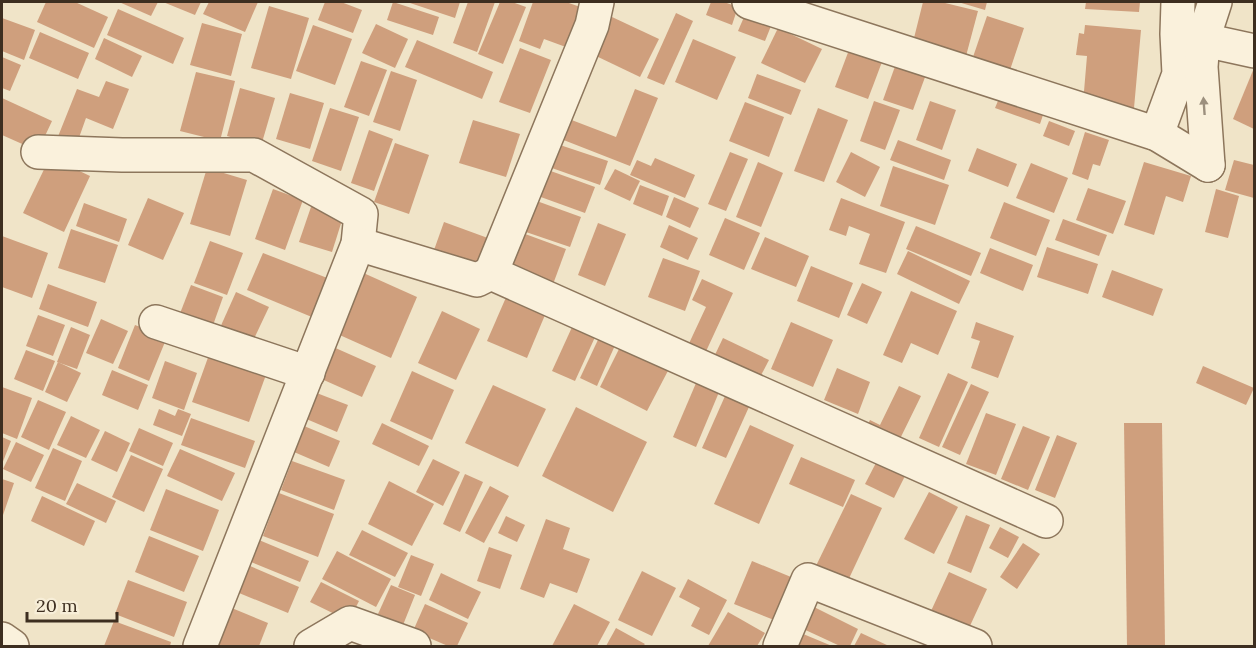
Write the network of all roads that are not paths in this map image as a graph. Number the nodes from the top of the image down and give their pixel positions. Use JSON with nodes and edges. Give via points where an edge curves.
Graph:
{"nodes":[{"id":1,"x":597,"y":2,"type":"edge"},
{"id":2,"x":749,"y":2,"type":"edge"},
{"id":3,"x":1178,"y":2,"type":"edge"},
{"id":4,"x":1215,"y":2,"type":"edge"},
{"id":5,"x":1190,"y":36,"type":"junction"},
{"id":6,"x":1254,"y":51,"type":"edge"},
{"id":7,"x":1157,"y":134,"type":"junction"},
{"id":8,"x":38,"y":152,"type":"dead end"},
{"id":9,"x":358,"y":244,"type":"junction"},
{"id":10,"x":491,"y":273,"type":"junction"},
{"id":11,"x":156,"y":322,"type":"dead end"},
{"id":12,"x":308,"y":373,"type":"junction"},
{"id":13,"x":1046,"y":521,"type":"dead end"},
{"id":14,"x":2,"y":639,"type":"edge"},
{"id":15,"x":12,"y":646,"type":"edge"},
{"id":16,"x":200,"y":646,"type":"edge"},
{"id":17,"x":311,"y":646,"type":"edge"},
{"id":18,"x":414,"y":646,"type":"edge"},
{"id":19,"x":780,"y":646,"type":"edge"},
{"id":20,"x":975,"y":646,"type":"edge"}],
"edges":[{"from":1,"to":10,"type":"street","via":[[592,25]]},
{"from":2,"to":7,"type":"street"},
{"from":3,"to":5,"type":"street"},
{"from":4,"to":5,"type":"street"},
{"from":5,"to":6,"type":"street"},
{"from":5,"to":7,"type":"street"},
{"from":7,"to":5,"type":"street","one_way":true,"via":[[1208,165],[1201,67]]},
{"from":8,"to":9,"type":"street","via":[[254,155],[361,214]]},
{"from":9,"to":10,"type":"street","via":[[477,280]]},
{"from":9,"to":12,"type":"street"},
{"from":10,"to":13,"type":"street"},
{"from":11,"to":12,"type":"street"},
{"from":12,"to":16,"type":"street"},
{"from":14,"to":15,"type":"street"},
{"from":17,"to":18,"type":"street","via":[[350,623]]},
{"from":19,"to":20,"type":"street","via":[[808,580]]}]}
